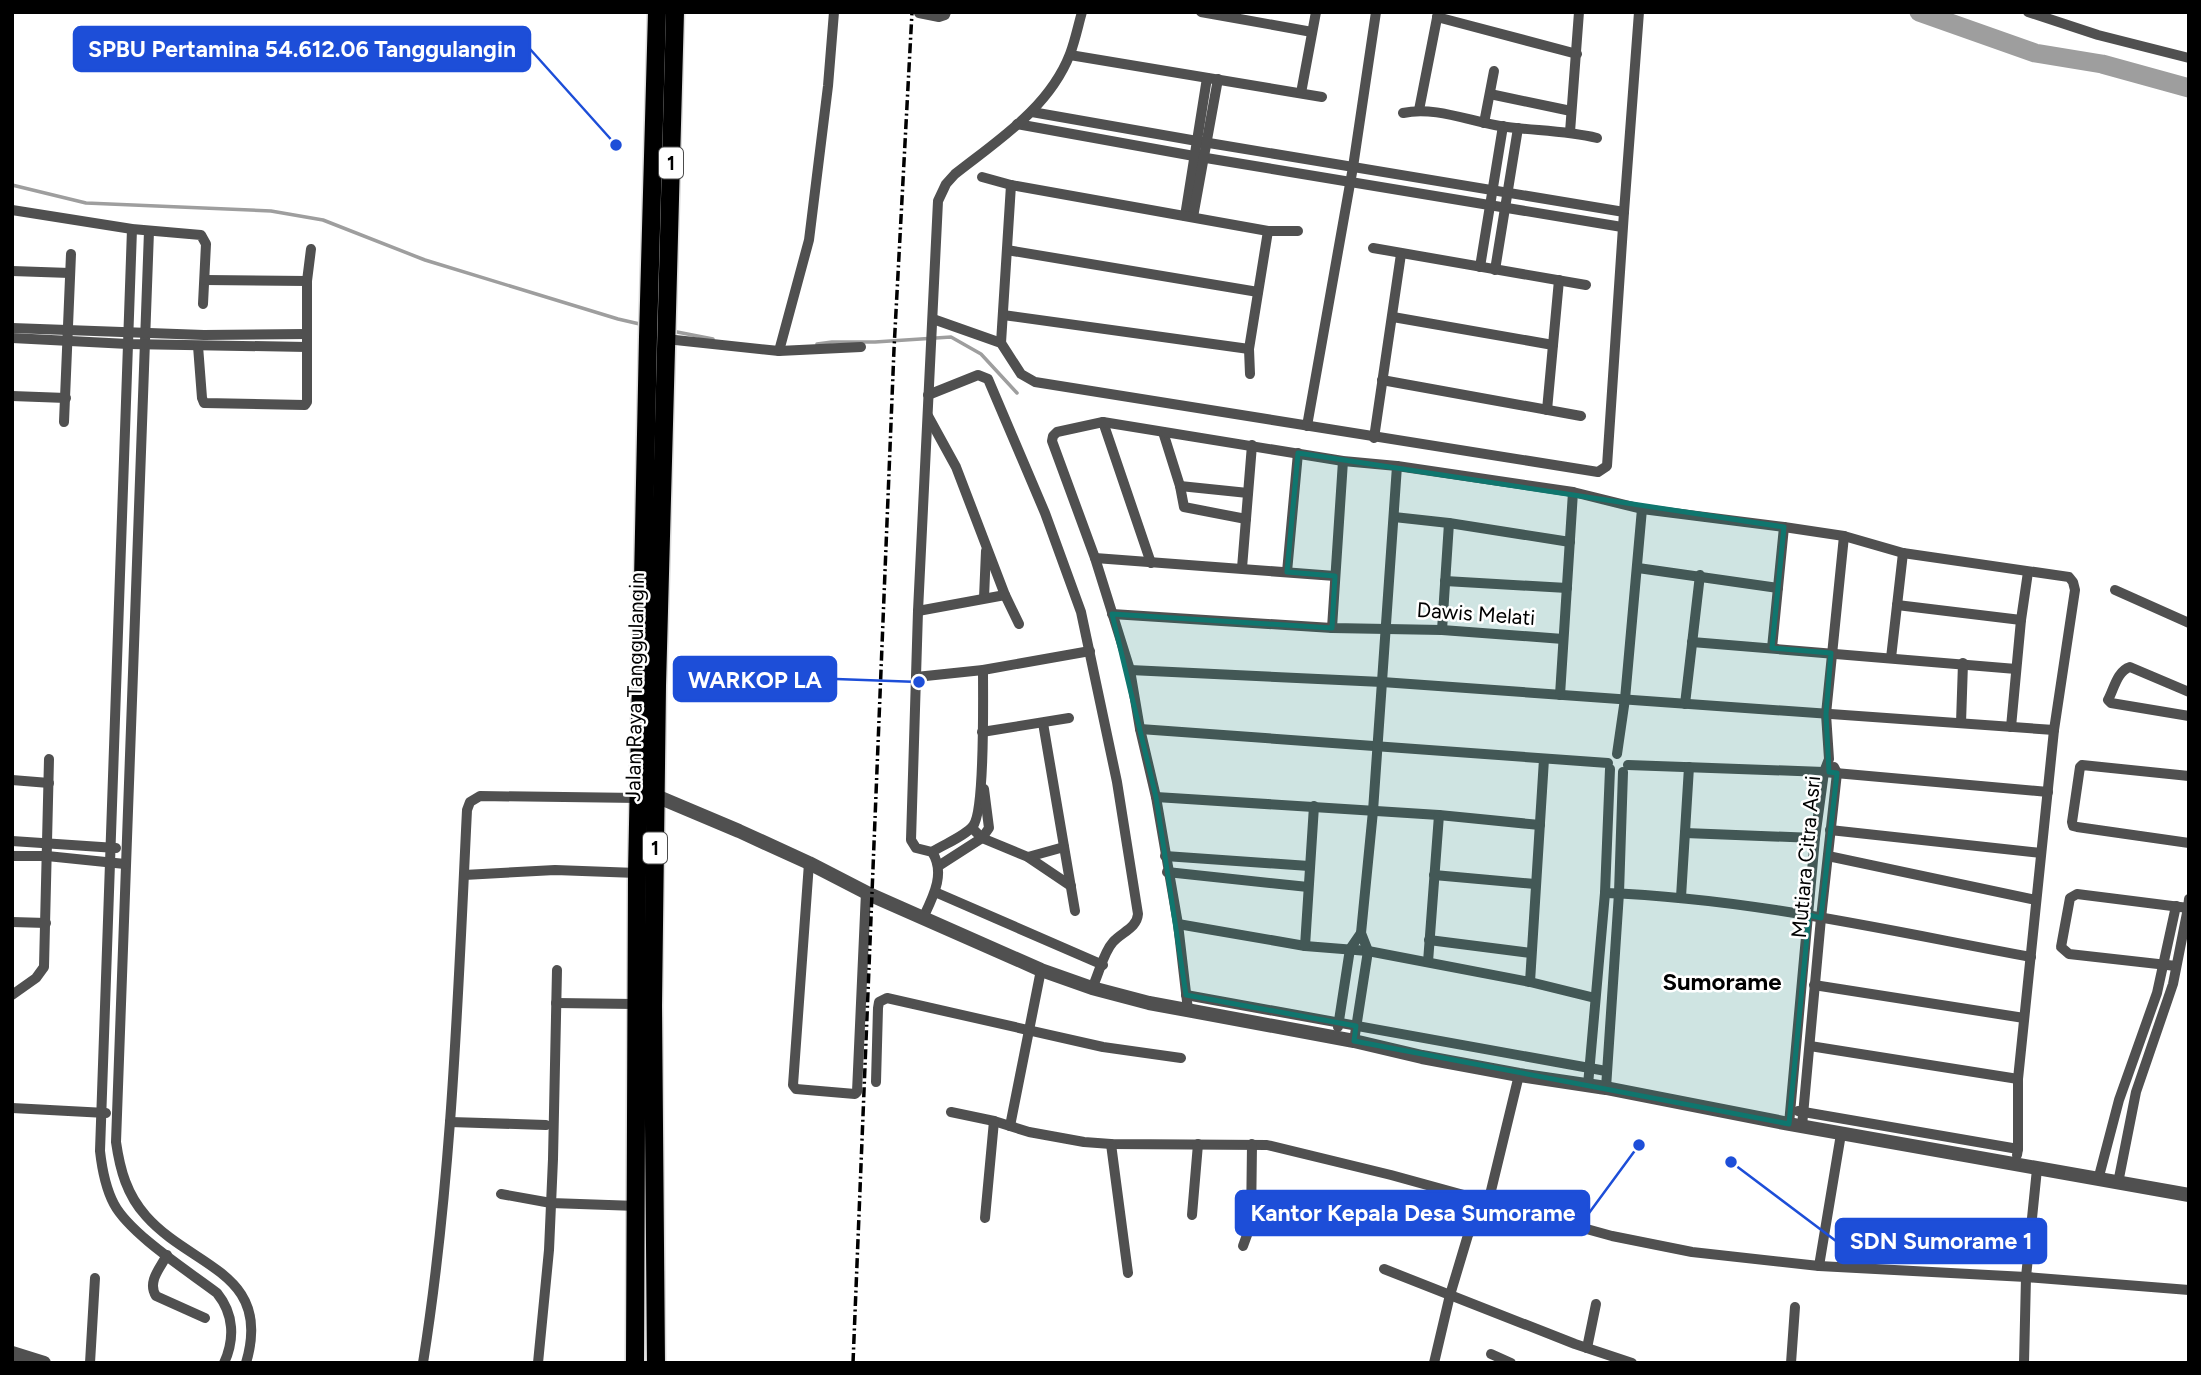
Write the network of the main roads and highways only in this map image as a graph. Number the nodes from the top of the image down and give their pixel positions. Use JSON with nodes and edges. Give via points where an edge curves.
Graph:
{"nodes":[{"id":1,"x":657,"y":12,"type":"edge"},
{"id":2,"x":675,"y":12,"type":"edge"},
{"id":3,"x":658,"y":312,"type":"junction"},
{"id":4,"x":647,"y":797,"type":"junction"},
{"id":5,"x":635,"y":1363,"type":"edge"},
{"id":6,"x":656,"y":1363,"type":"edge"}],
"edges":[{"from":1,"to":3,"type":"highway","number":"1"},
{"from":2,"to":3,"type":"highway","number":"1"},
{"from":3,"to":4,"type":"highway","name":"Jalan Raya Tanggulangin","number":"1"},
{"from":4,"to":5,"type":"highway","name":"Jalan Raya Tanggulangin","number":"1","via":[[637,873]]},
{"from":4,"to":6,"type":"highway","name":"Jalan Raya Tanggulangin","number":"1"}]}
